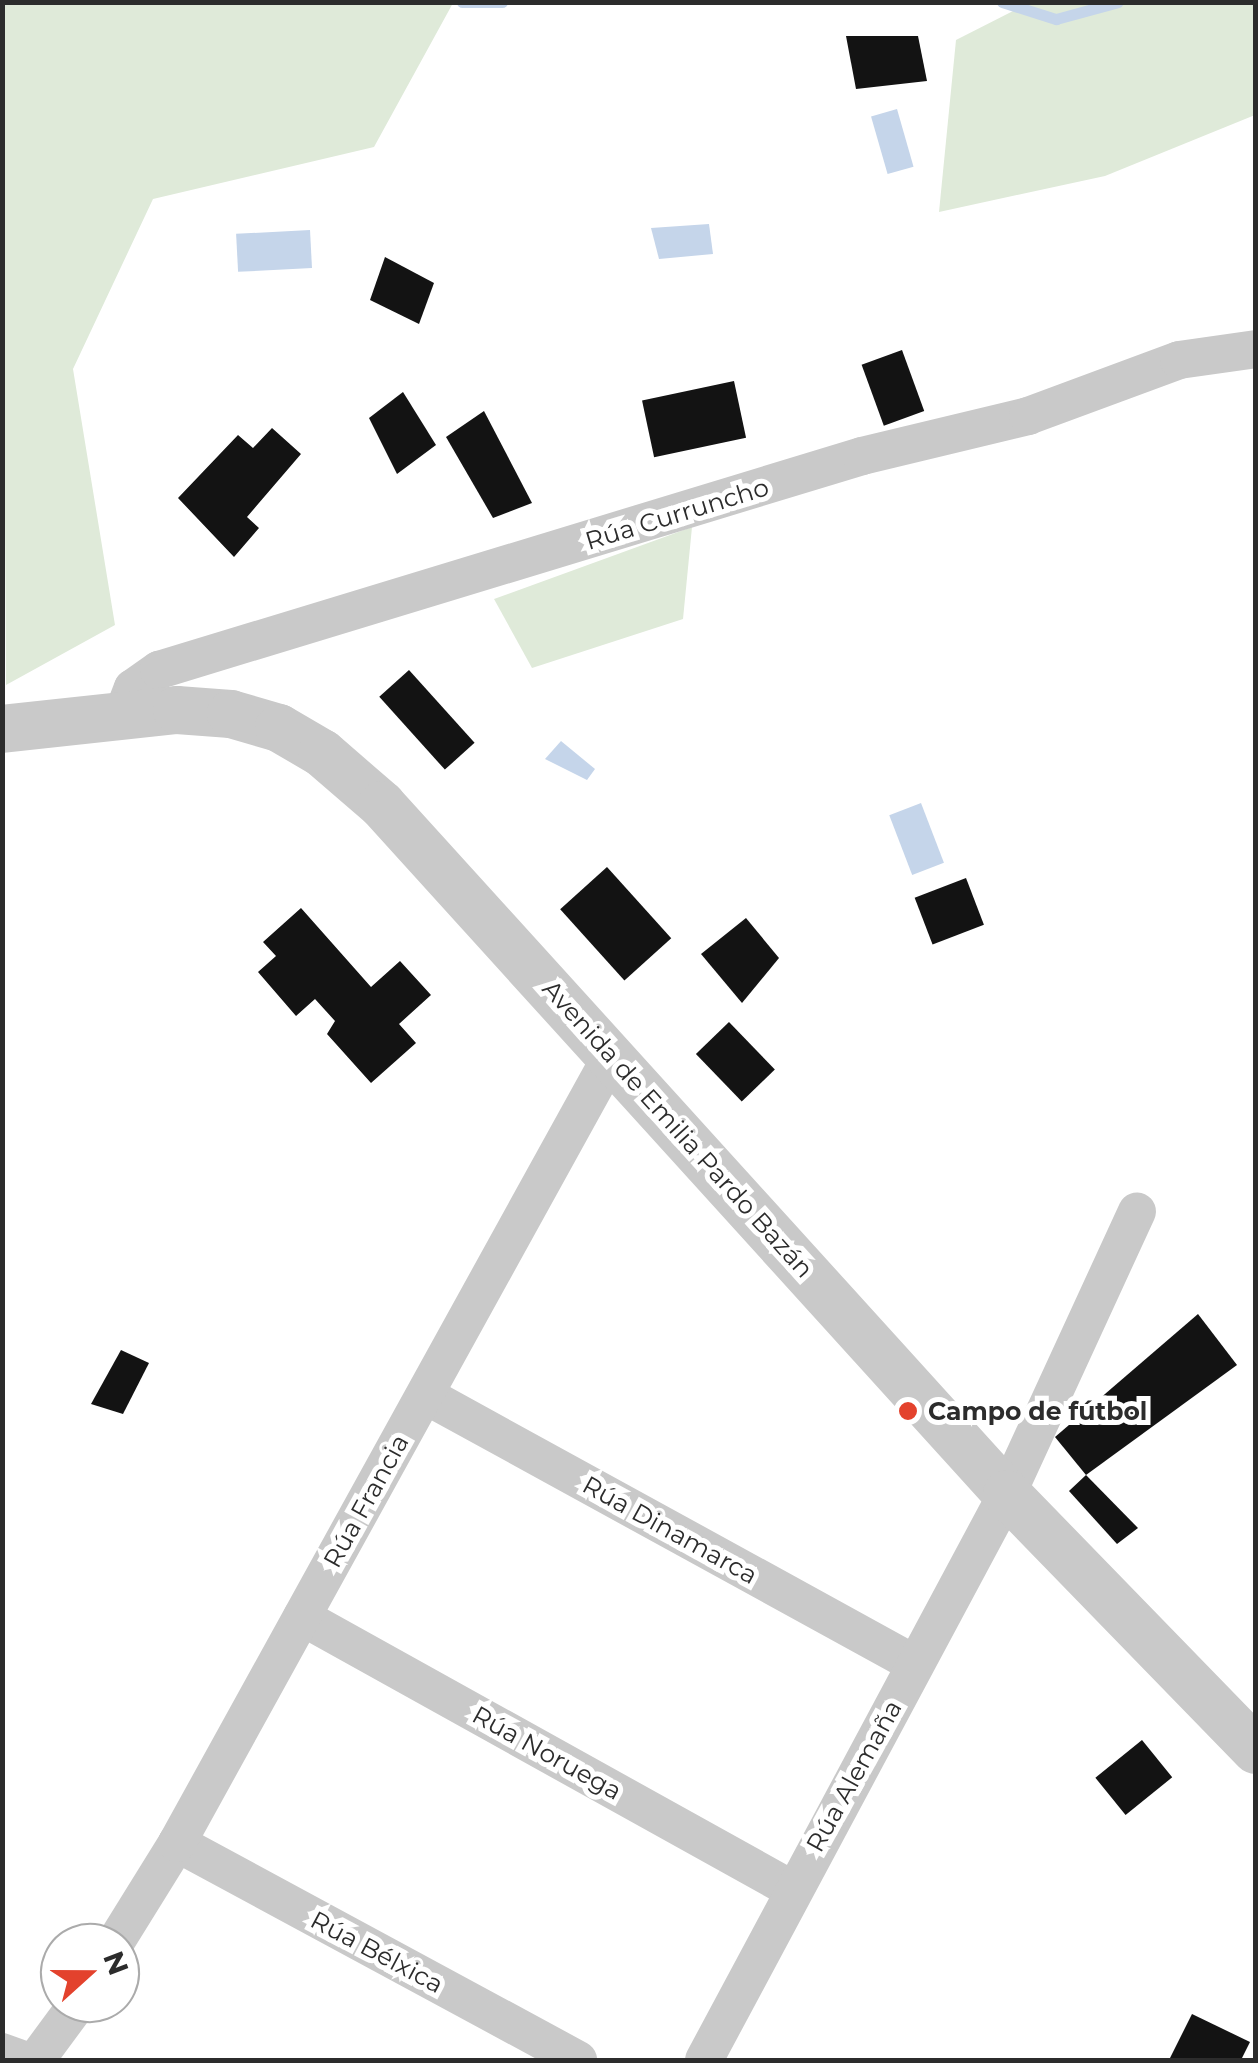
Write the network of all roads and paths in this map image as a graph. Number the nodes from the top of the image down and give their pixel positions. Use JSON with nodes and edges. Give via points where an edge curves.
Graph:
{"nodes":[{"id":1,"x":1256,"y":349,"type":"edge"},
{"id":2,"x":122,"y":716,"type":"junction"},
{"id":3,"x":2,"y":729,"type":"edge"},
{"id":4,"x":612,"y":1055,"type":"junction"},
{"id":5,"x":1137,"y":1211,"type":"dead end"},
{"id":6,"x":425,"y":1395,"type":"junction"},
{"id":7,"x":1007,"y":1494,"type":"junction"},
{"id":8,"x":302,"y":1617,"type":"junction"},
{"id":9,"x":915,"y":1664,"type":"junction"},
{"id":10,"x":1256,"y":1750,"type":"edge"},
{"id":11,"x":177,"y":1844,"type":"junction"},
{"id":12,"x":793,"y":1890,"type":"junction"},
{"id":13,"x":128,"y":1923,"type":"edge"},
{"id":14,"x":63,"y":2023,"type":"edge"},
{"id":15,"x":2,"y":2052,"type":"edge"},
{"id":16,"x":24,"y":2060,"type":"edge"},
{"id":17,"x":36,"y":2060,"type":"edge"},
{"id":18,"x":578,"y":2060,"type":"edge"},
{"id":19,"x":704,"y":2060,"type":"edge"}],
"edges":[{"from":1,"to":2,"type":"street","name":"Rúa Curruncho","via":[[1179,360],[1028,416],[862,456],[159,670],[133,688]]},
{"from":2,"to":3,"type":"street","name":"Avenida de Emilia Pardo Bazán"},
{"from":2,"to":4,"type":"street","name":"Avenida de Emilia Pardo Bazán","via":[[231,714],[279,728],[322,753],[382,805]]},
{"from":4,"to":6,"type":"street","name":"Rúa Francia"},
{"from":4,"to":7,"type":"street","name":"Avenida de Emilia Pardo Bazán"},
{"from":5,"to":7,"type":"street","name":"Rúa Alemaña"},
{"from":6,"to":8,"type":"street","name":"Rúa Francia"},
{"from":6,"to":9,"type":"street","name":"Rúa Dinamarca"},
{"from":7,"to":9,"type":"street","name":"Rúa Alemaña"},
{"from":7,"to":10,"type":"street","name":"Avenida de Emilia Pardo Bazán"},
{"from":8,"to":11,"type":"street","name":"Rúa Francia"},
{"from":8,"to":12,"type":"street","name":"Rúa Noruega"},
{"from":9,"to":12,"type":"street","name":"Rúa Alemaña"},
{"from":11,"to":13,"type":"street","name":"Rúa Francia"},
{"from":11,"to":18,"type":"street","name":"Rúa Bélxica"},
{"from":12,"to":19,"type":"street","name":"Rúa Alemaña"},
{"from":14,"to":17,"type":"street"},
{"from":15,"to":16,"type":"street"}]}
